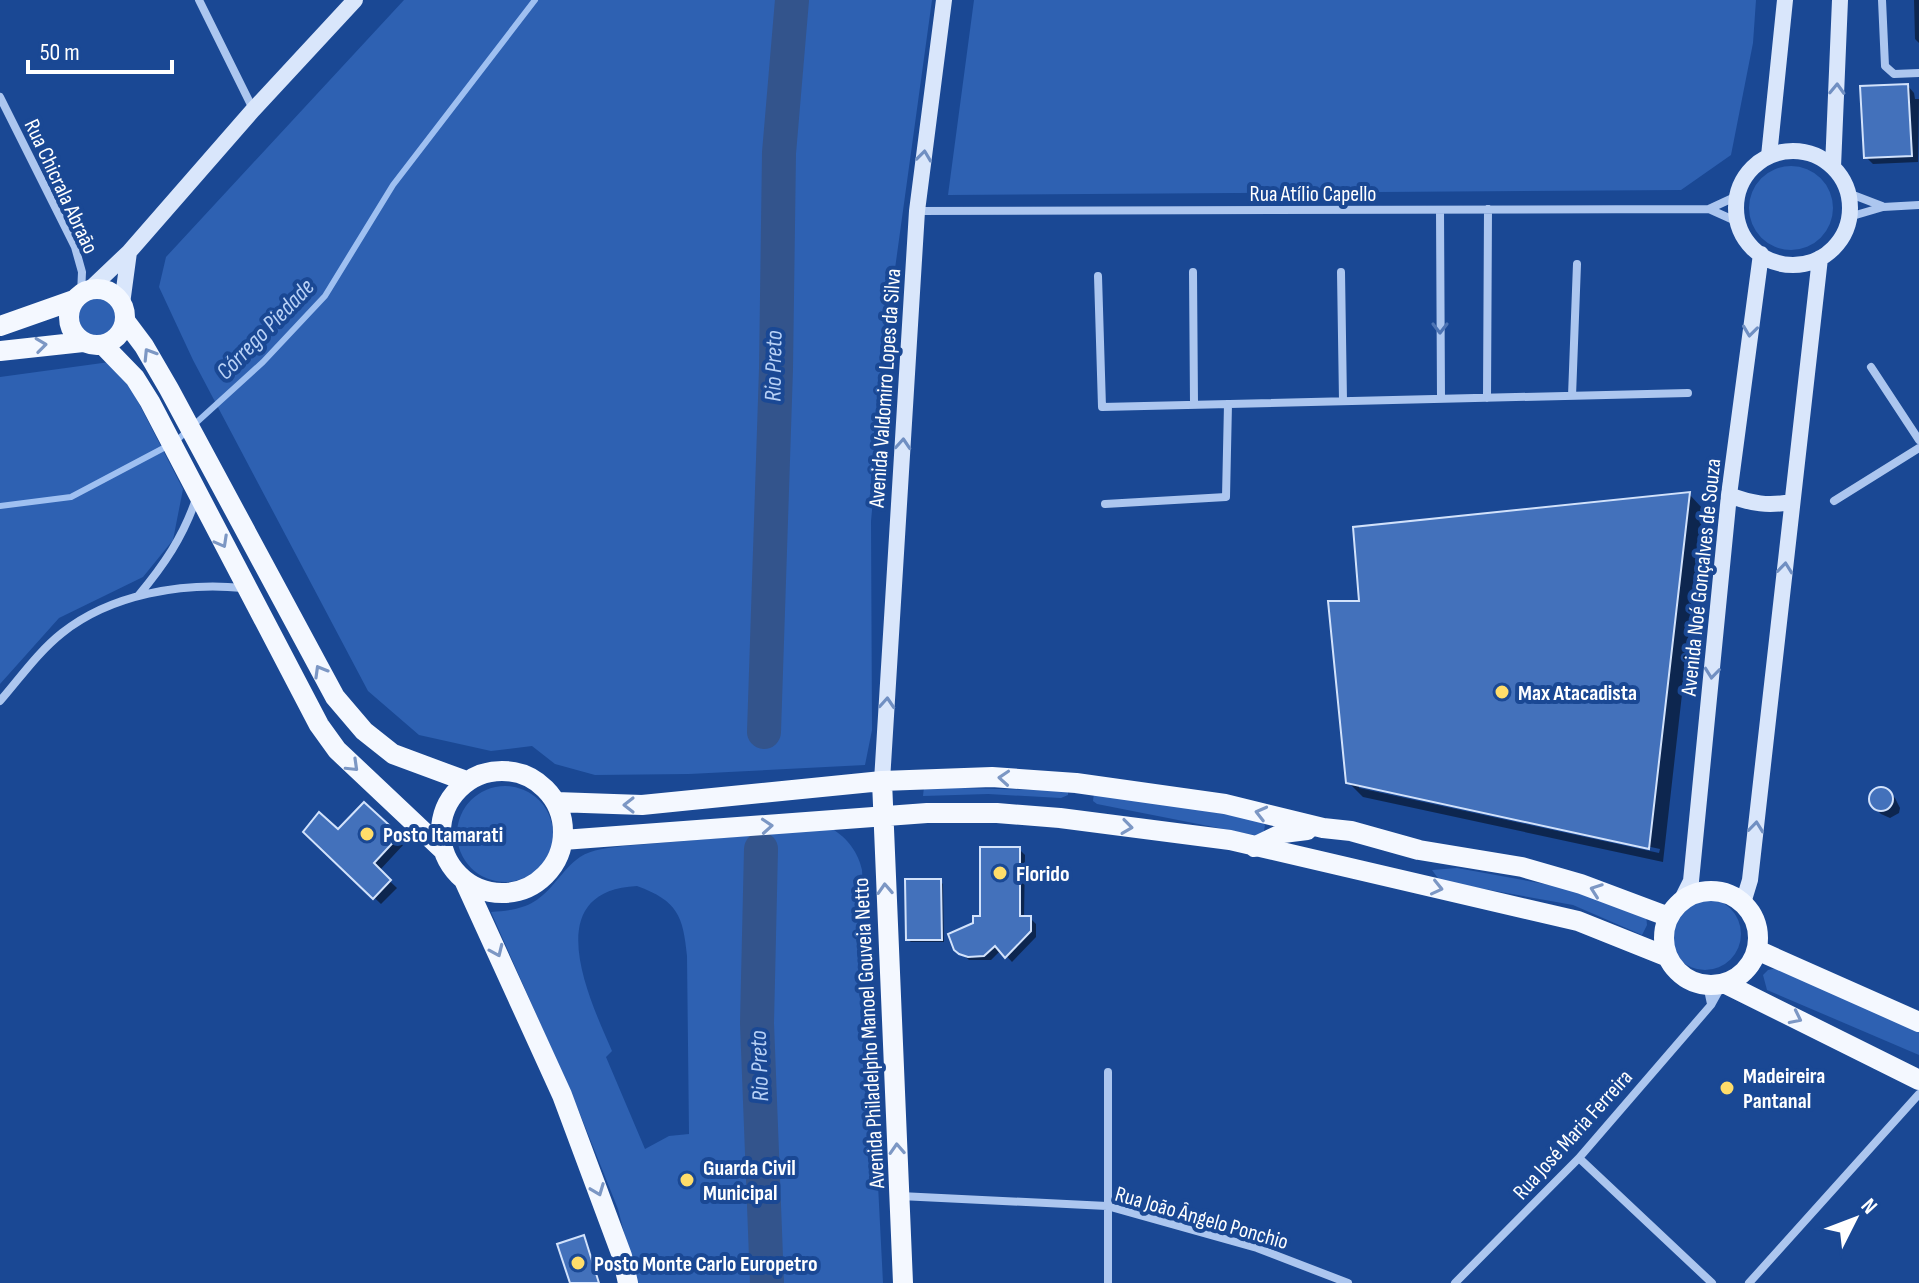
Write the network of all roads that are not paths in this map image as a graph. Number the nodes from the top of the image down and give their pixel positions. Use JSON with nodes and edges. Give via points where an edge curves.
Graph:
{"nodes":[{"id":1,"x":199,"y":0,"type":"edge"},
{"id":2,"x":355,"y":0,"type":"edge"},
{"id":3,"x":944,"y":0,"type":"edge"},
{"id":4,"x":1785,"y":0,"type":"edge"},
{"id":5,"x":1840,"y":0,"type":"edge"},
{"id":6,"x":1882,"y":0,"type":"edge"},
{"id":7,"x":1919,"y":73,"type":"edge"},
{"id":8,"x":0,"y":97,"type":"edge"},
{"id":9,"x":253,"y":110,"type":"junction"},
{"id":10,"x":1769,"y":156,"type":"junction"},
{"id":11,"x":1833,"y":167,"type":"junction"},
{"id":12,"x":1848,"y":193,"type":"junction"},
{"id":13,"x":1737,"y":196,"type":"junction"},
{"id":14,"x":1919,"y":205,"type":"edge"},
{"id":15,"x":1883,"y":207,"type":"junction"},
{"id":16,"x":1488,"y":209,"type":"junction"},
{"id":17,"x":1709,"y":209,"type":"junction"},
{"id":18,"x":1440,"y":210,"type":"junction"},
{"id":19,"x":917,"y":211,"type":"junction"},
{"id":20,"x":1849,"y":217,"type":"junction"},
{"id":21,"x":1738,"y":222,"type":"junction"},
{"id":22,"x":129,"y":252,"type":"junction"},
{"id":23,"x":1761,"y":254,"type":"junction"},
{"id":24,"x":1820,"y":258,"type":"junction"},
{"id":25,"x":1577,"y":264,"type":"dead end"},
{"id":26,"x":1193,"y":272,"type":"dead end"},
{"id":27,"x":1341,"y":272,"type":"dead end"},
{"id":28,"x":1098,"y":276,"type":"dead end"},
{"id":29,"x":82,"y":295,"type":"junction"},
{"id":30,"x":124,"y":313,"type":"junction"},
{"id":31,"x":0,"y":326,"type":"edge"},
{"id":32,"x":93,"y":343,"type":"junction"},
{"id":33,"x":0,"y":351,"type":"edge"},
{"id":34,"x":1871,"y":367,"type":"dead end"},
{"id":35,"x":1688,"y":393,"type":"dead end"},
{"id":36,"x":1572,"y":396,"type":"junction"},
{"id":37,"x":1487,"y":398,"type":"junction"},
{"id":38,"x":1441,"y":399,"type":"junction"},
{"id":39,"x":1343,"y":401,"type":"junction"},
{"id":40,"x":1194,"y":404,"type":"junction"},
{"id":41,"x":1228,"y":404,"type":"junction"},
{"id":42,"x":1919,"y":440,"type":"edge"},
{"id":43,"x":1919,"y":448,"type":"edge"},
{"id":44,"x":1729,"y":495,"type":"junction"},
{"id":45,"x":197,"y":496,"type":"junction"},
{"id":46,"x":1834,"y":501,"type":"dead end"},
{"id":47,"x":1792,"y":502,"type":"junction"},
{"id":48,"x":1105,"y":504,"type":"dead end"},
{"id":49,"x":247,"y":588,"type":"junction"},
{"id":50,"x":137,"y":596,"type":"junction"},
{"id":51,"x":0,"y":701,"type":"edge"},
{"id":52,"x":466,"y":781,"type":"junction"},
{"id":53,"x":882,"y":781,"type":"junction"},
{"id":54,"x":1076,"y":783,"type":"junction"},
{"id":55,"x":556,"y":802,"type":"junction"},
{"id":56,"x":882,"y":816,"type":"junction"},
{"id":57,"x":1074,"y":820,"type":"junction"},
{"id":58,"x":1323,"y":828,"type":"junction"},
{"id":59,"x":563,"y":840,"type":"junction"},
{"id":60,"x":1254,"y":847,"type":"junction"},
{"id":61,"x":443,"y":850,"type":"junction"},
{"id":62,"x":1419,"y":850,"type":"junction"},
{"id":63,"x":1365,"y":872,"type":"junction"},
{"id":64,"x":464,"y":880,"type":"junction"},
{"id":65,"x":1743,"y":903,"type":"junction"},
{"id":66,"x":1674,"y":910,"type":"junction"},
{"id":67,"x":1757,"y":950,"type":"junction"},
{"id":68,"x":1668,"y":957,"type":"junction"},
{"id":69,"x":1716,"y":990,"type":"junction"},
{"id":70,"x":1919,"y":1022,"type":"edge"},
{"id":71,"x":1108,"y":1072,"type":"dead end"},
{"id":72,"x":1919,"y":1080,"type":"edge"},
{"id":73,"x":1919,"y":1094,"type":"edge"},
{"id":74,"x":1579,"y":1158,"type":"junction"},
{"id":75,"x":899,"y":1196,"type":"junction"},
{"id":76,"x":1107,"y":1206,"type":"junction"},
{"id":77,"x":628,"y":1283,"type":"edge"},
{"id":78,"x":903,"y":1283,"type":"edge"},
{"id":79,"x":1108,"y":1283,"type":"edge"},
{"id":80,"x":1348,"y":1283,"type":"edge"},
{"id":81,"x":1455,"y":1283,"type":"edge"},
{"id":82,"x":1712,"y":1283,"type":"edge"},
{"id":83,"x":1749,"y":1283,"type":"edge"}],
"edges":[{"from":1,"to":9,"type":"street"},
{"from":2,"to":9,"type":"main road"},
{"from":19,"to":3,"type":"main road","name":"Avenida Valdomiro Lopes da Silva","one_way":true},
{"from":4,"to":10,"type":"main road"},
{"from":11,"to":5,"type":"main road","one_way":true},
{"from":6,"to":7,"type":"street","via":[[1885,66],[1894,74]]},
{"from":8,"to":29,"type":"street","name":"Rua Chicrala Abraão","via":[[75,247]]},
{"from":9,"to":22,"type":"main road"},
{"from":10,"to":11,"type":"main road","via":[[1792,151],[1814,155]]},
{"from":10,"to":13,"type":"main road","via":[[1754,165]]},
{"from":11,"to":12,"type":"main road"},
{"from":12,"to":15,"type":"street"},
{"from":12,"to":20,"type":"main road"},
{"from":13,"to":17,"type":"street","name":"Rua Atílio Capello"},
{"from":13,"to":21,"type":"main road"},
{"from":14,"to":15,"type":"street"},
{"from":15,"to":20,"type":"street"},
{"from":16,"to":17,"type":"street","name":"Rua Atílio Capello"},
{"from":16,"to":18,"type":"street","name":"Rua Atílio Capello"},
{"from":16,"to":37,"type":"street"},
{"from":17,"to":21,"type":"street","name":"Rua Atílio Capello"},
{"from":18,"to":19,"type":"street","name":"Rua Atílio Capello"},
{"from":18,"to":38,"type":"street","one_way":true},
{"from":53,"to":19,"type":"main road","name":"Avenida Valdomiro Lopes da Silva","one_way":true},
{"from":20,"to":24,"type":"main road","via":[[1834,248]]},
{"from":21,"to":23,"type":"main road"},
{"from":22,"to":29,"type":"main road"},
{"from":22,"to":30,"type":"main road"},
{"from":23,"to":24,"type":"main road","via":[[1779,263]]},
{"from":23,"to":44,"type":"main road","name":"Avenida Noé Gonçalves de Souza","one_way":true},
{"from":24,"to":47,"type":"main road"},
{"from":25,"to":36,"type":"street"},
{"from":26,"to":40,"type":"street"},
{"from":27,"to":39,"type":"street"},
{"from":28,"to":40,"type":"street","via":[[1102,407]]},
{"from":29,"to":30,"type":"main road","via":[[108,291]]},
{"from":29,"to":31,"type":"main road"},
{"from":29,"to":32,"type":"main road","via":[[69,318],[71,327]]},
{"from":30,"to":32,"type":"main road","via":[[118,337]]},
{"from":52,"to":30,"type":"main road","one_way":true,"via":[[393,754],[335,697]]},
{"from":33,"to":32,"type":"main road","one_way":true},
{"from":32,"to":45,"type":"main road","via":[[135,378]]},
{"from":34,"to":42,"type":"street"},
{"from":35,"to":36,"type":"street"},
{"from":36,"to":37,"type":"street"},
{"from":37,"to":38,"type":"street"},
{"from":38,"to":39,"type":"street"},
{"from":39,"to":41,"type":"street"},
{"from":40,"to":41,"type":"street"},
{"from":41,"to":48,"type":"street","via":[[1226,497]]},
{"from":43,"to":46,"type":"street"},
{"from":44,"to":47,"type":"main road","via":[[1769,506]]},
{"from":44,"to":66,"type":"main road","name":"Avenida Noé Gonçalves de Souza","one_way":true,"via":[[1691,881]]},
{"from":45,"to":49,"type":"main road","one_way":true},
{"from":45,"to":50,"type":"street","via":[[179,541]]},
{"from":65,"to":47,"type":"main road","one_way":true,"via":[[1750,880]]},
{"from":49,"to":50,"type":"street","via":[[205,586]]},
{"from":49,"to":61,"type":"main road","one_way":true,"via":[[337,750]]},
{"from":50,"to":51,"type":"street","via":[[63,632]]},
{"from":52,"to":55,"type":"main road","via":[[490,771],[516,772],[539,783]]},
{"from":52,"to":61,"type":"main road","via":[[449,800],[440,824]]},
{"from":54,"to":53,"type":"main road","one_way":true,"via":[[992,777]]},
{"from":53,"to":55,"type":"main road","one_way":true,"via":[[657,804]]},
{"from":53,"to":56,"type":"main road","name":"Avenida Philadelpho Manoel Gouveia Netto"},
{"from":54,"to":57,"type":"main road"},
{"from":58,"to":54,"type":"main road","one_way":true,"via":[[1225,804]]},
{"from":55,"to":59,"type":"main road"},
{"from":56,"to":57,"type":"main road","via":[[969,812]]},
{"from":59,"to":56,"type":"main road","one_way":true},
{"from":75,"to":56,"type":"main road","name":"Avenida Philadelpho Manoel Gouveia Netto","one_way":true},
{"from":57,"to":60,"type":"main road","one_way":true},
{"from":58,"to":60,"type":"main road","via":[[1283,833]]},
{"from":58,"to":62,"type":"main road"},
{"from":59,"to":64,"type":"main road","via":[[546,874],[513,893],[487,892]]},
{"from":60,"to":63,"type":"main road"},
{"from":61,"to":64,"type":"main road"},
{"from":62,"to":63,"type":"main road","via":[[1406,867]]},
{"from":66,"to":62,"type":"main road","one_way":true,"via":[[1522,867]]},
{"from":63,"to":68,"type":"main road","one_way":true,"via":[[1578,921]]},
{"from":64,"to":77,"type":"main road","one_way":true,"via":[[562,1095]]},
{"from":65,"to":66,"type":"main road","via":[[1715,891],[1694,894]]},
{"from":65,"to":67,"type":"main road","via":[[1758,928]]},
{"from":66,"to":68,"type":"main road","via":[[1663,936]]},
{"from":67,"to":69,"type":"main road","via":[[1745,973]]},
{"from":67,"to":70,"type":"main road"},
{"from":68,"to":69,"type":"main road","via":[[1681,975]]},
{"from":69,"to":72,"type":"main road","one_way":true},
{"from":69,"to":74,"type":"street","name":"Rua José Maria Ferreira"},
{"from":71,"to":76,"type":"street"},
{"from":73,"to":83,"type":"street"},
{"from":74,"to":81,"type":"street","name":"Rua José Maria Ferreira"},
{"from":74,"to":82,"type":"street"},
{"from":75,"to":76,"type":"street","name":"Rua João Ângelo Ponchio"},
{"from":75,"to":78,"type":"main road","name":"Avenida Philadelpho Manoel Gouveia Netto"},
{"from":76,"to":79,"type":"street"},
{"from":76,"to":80,"type":"street","name":"Rua João Ângelo Ponchio","via":[[1257,1248]]}]}
